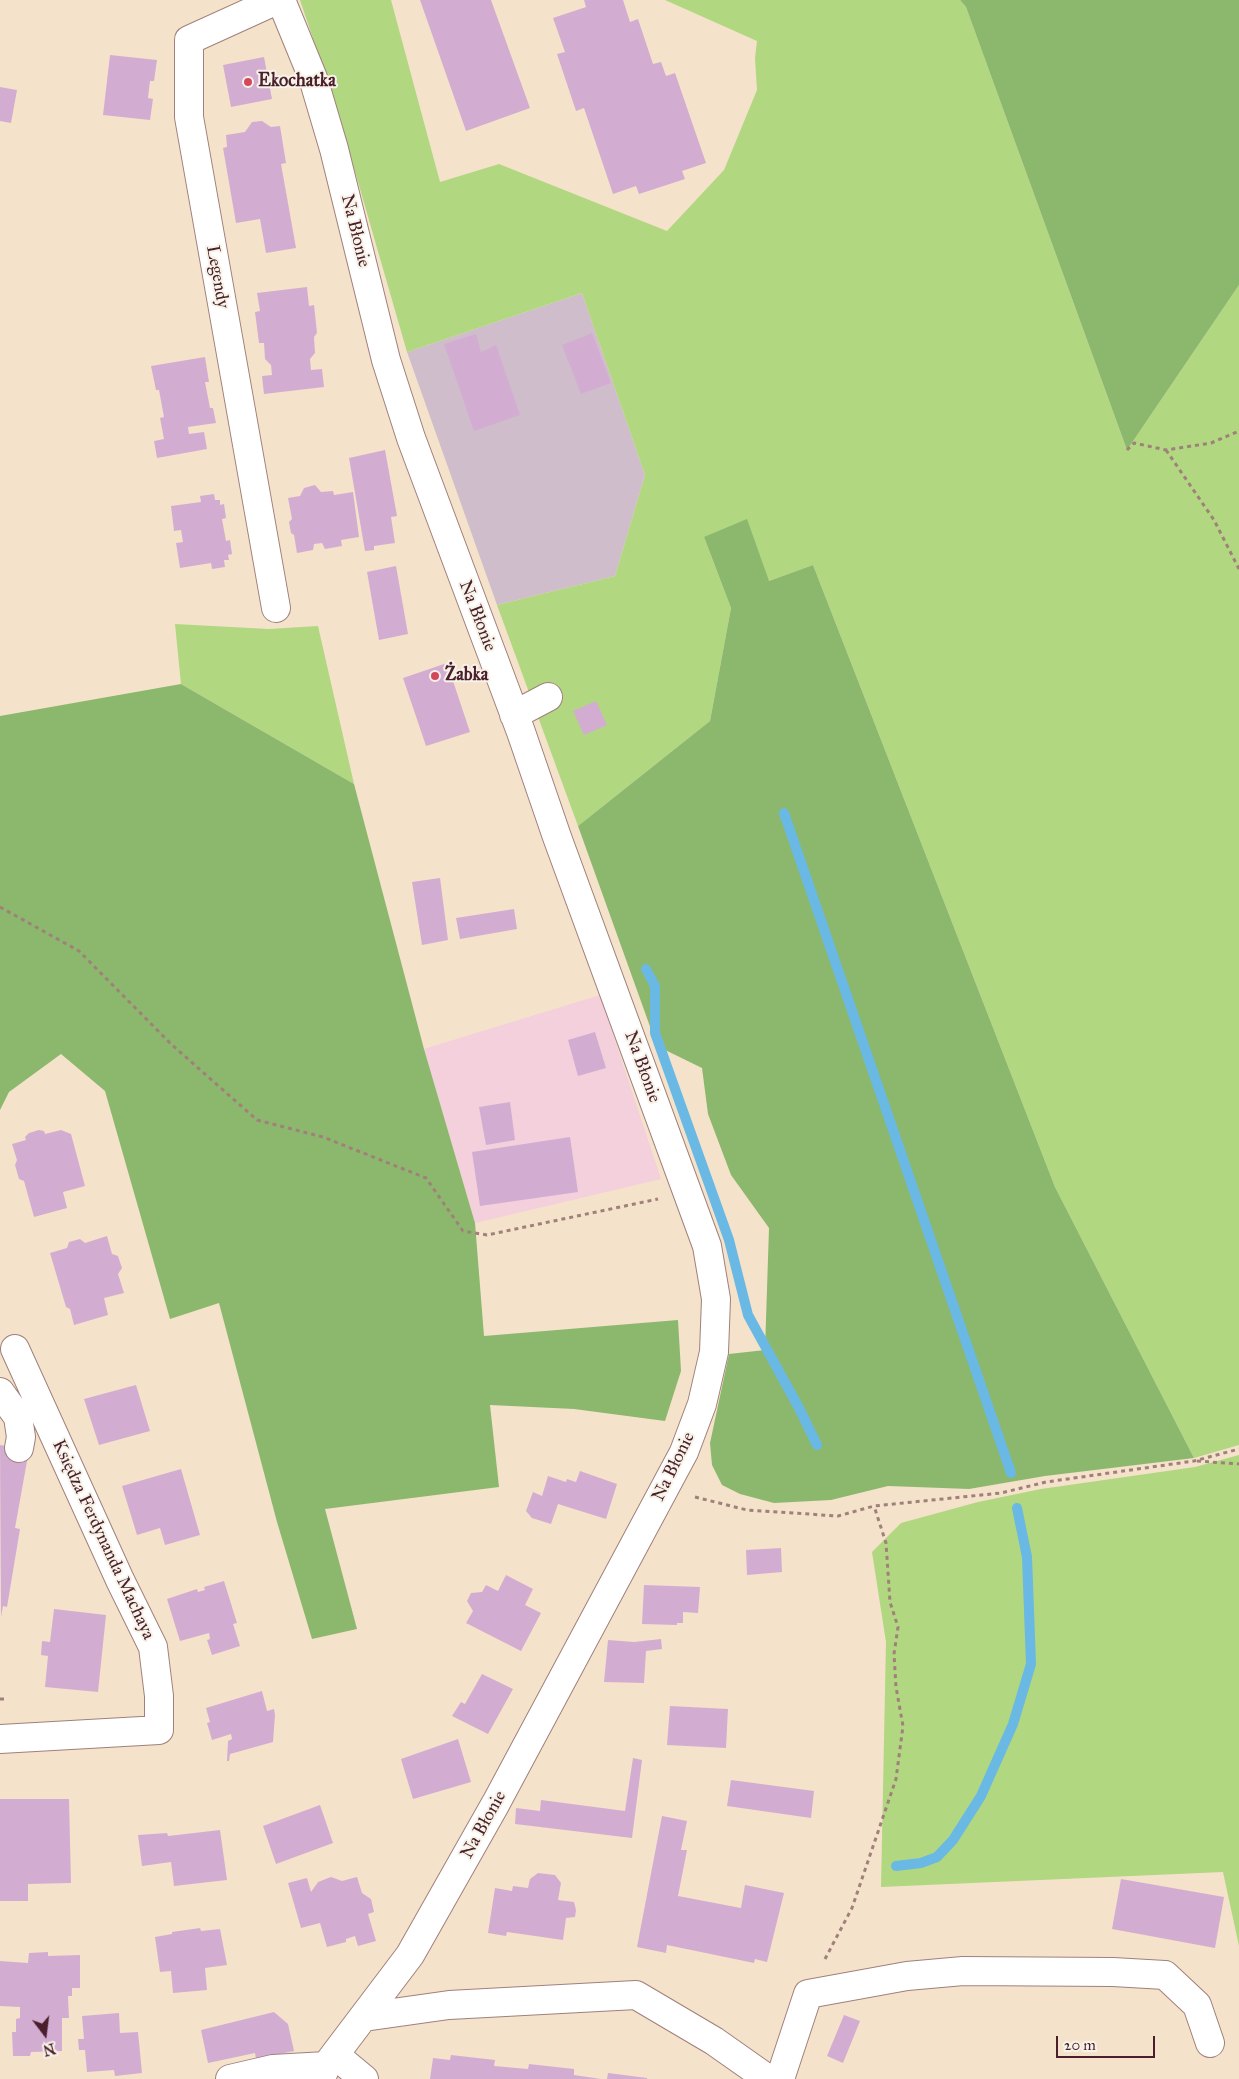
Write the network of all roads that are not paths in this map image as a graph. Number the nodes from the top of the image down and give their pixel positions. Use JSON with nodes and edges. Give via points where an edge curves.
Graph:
{"nodes":[{"id":1,"x":279,"y":0,"type":"edge"},
{"id":2,"x":276,"y":608,"type":"dead end"},
{"id":3,"x":548,"y":697,"type":"dead end"},
{"id":4,"x":514,"y":715,"type":"junction"},
{"id":5,"x":15,"y":1350,"type":"dead end"},
{"id":6,"x":0,"y":1392,"type":"edge"},
{"id":7,"x":18,"y":1448,"type":"dead end"},
{"id":8,"x":0,"y":1739,"type":"edge"},
{"id":9,"x":364,"y":2016,"type":"junction"},
{"id":10,"x":1210,"y":2043,"type":"dead end"},
{"id":11,"x":328,"y":2067,"type":"edge"},
{"id":12,"x":230,"y":2079,"type":"edge"},
{"id":13,"x":364,"y":2079,"type":"edge"},
{"id":14,"x":768,"y":2079,"type":"edge"},
{"id":15,"x":780,"y":2079,"type":"edge"}],
"edges":[{"from":1,"to":2,"type":"street","name":"Legendy","via":[[189,40],[189,117]]},
{"from":1,"to":4,"type":"street","name":"Na Błonie","via":[[312,78],[334,149],[386,360],[411,438]]},
{"from":3,"to":4,"type":"street"},
{"from":4,"to":9,"type":"street","name":"Na Błonie","via":[[707,1246],[716,1299],[714,1352],[702,1404],[684,1452],[454,1878],[410,1955]]},
{"from":5,"to":8,"type":"street","name":"Księdza Ferdynanda Machaya","via":[[153,1647],[159,1730]]},
{"from":6,"to":7,"type":"street","via":[[18,1417],[21,1437]]},
{"from":9,"to":11,"type":"street","name":"Na Błonie"},
{"from":9,"to":14,"type":"street","via":[[449,2005],[636,1995],[714,2041]]},
{"from":10,"to":15,"type":"street","via":[[1197,2005],[1165,1975],[963,1971],[907,1976],[808,1994]]},
{"from":11,"to":12,"type":"street","via":[[273,2069]]},
{"from":11,"to":13,"type":"street"}]}
